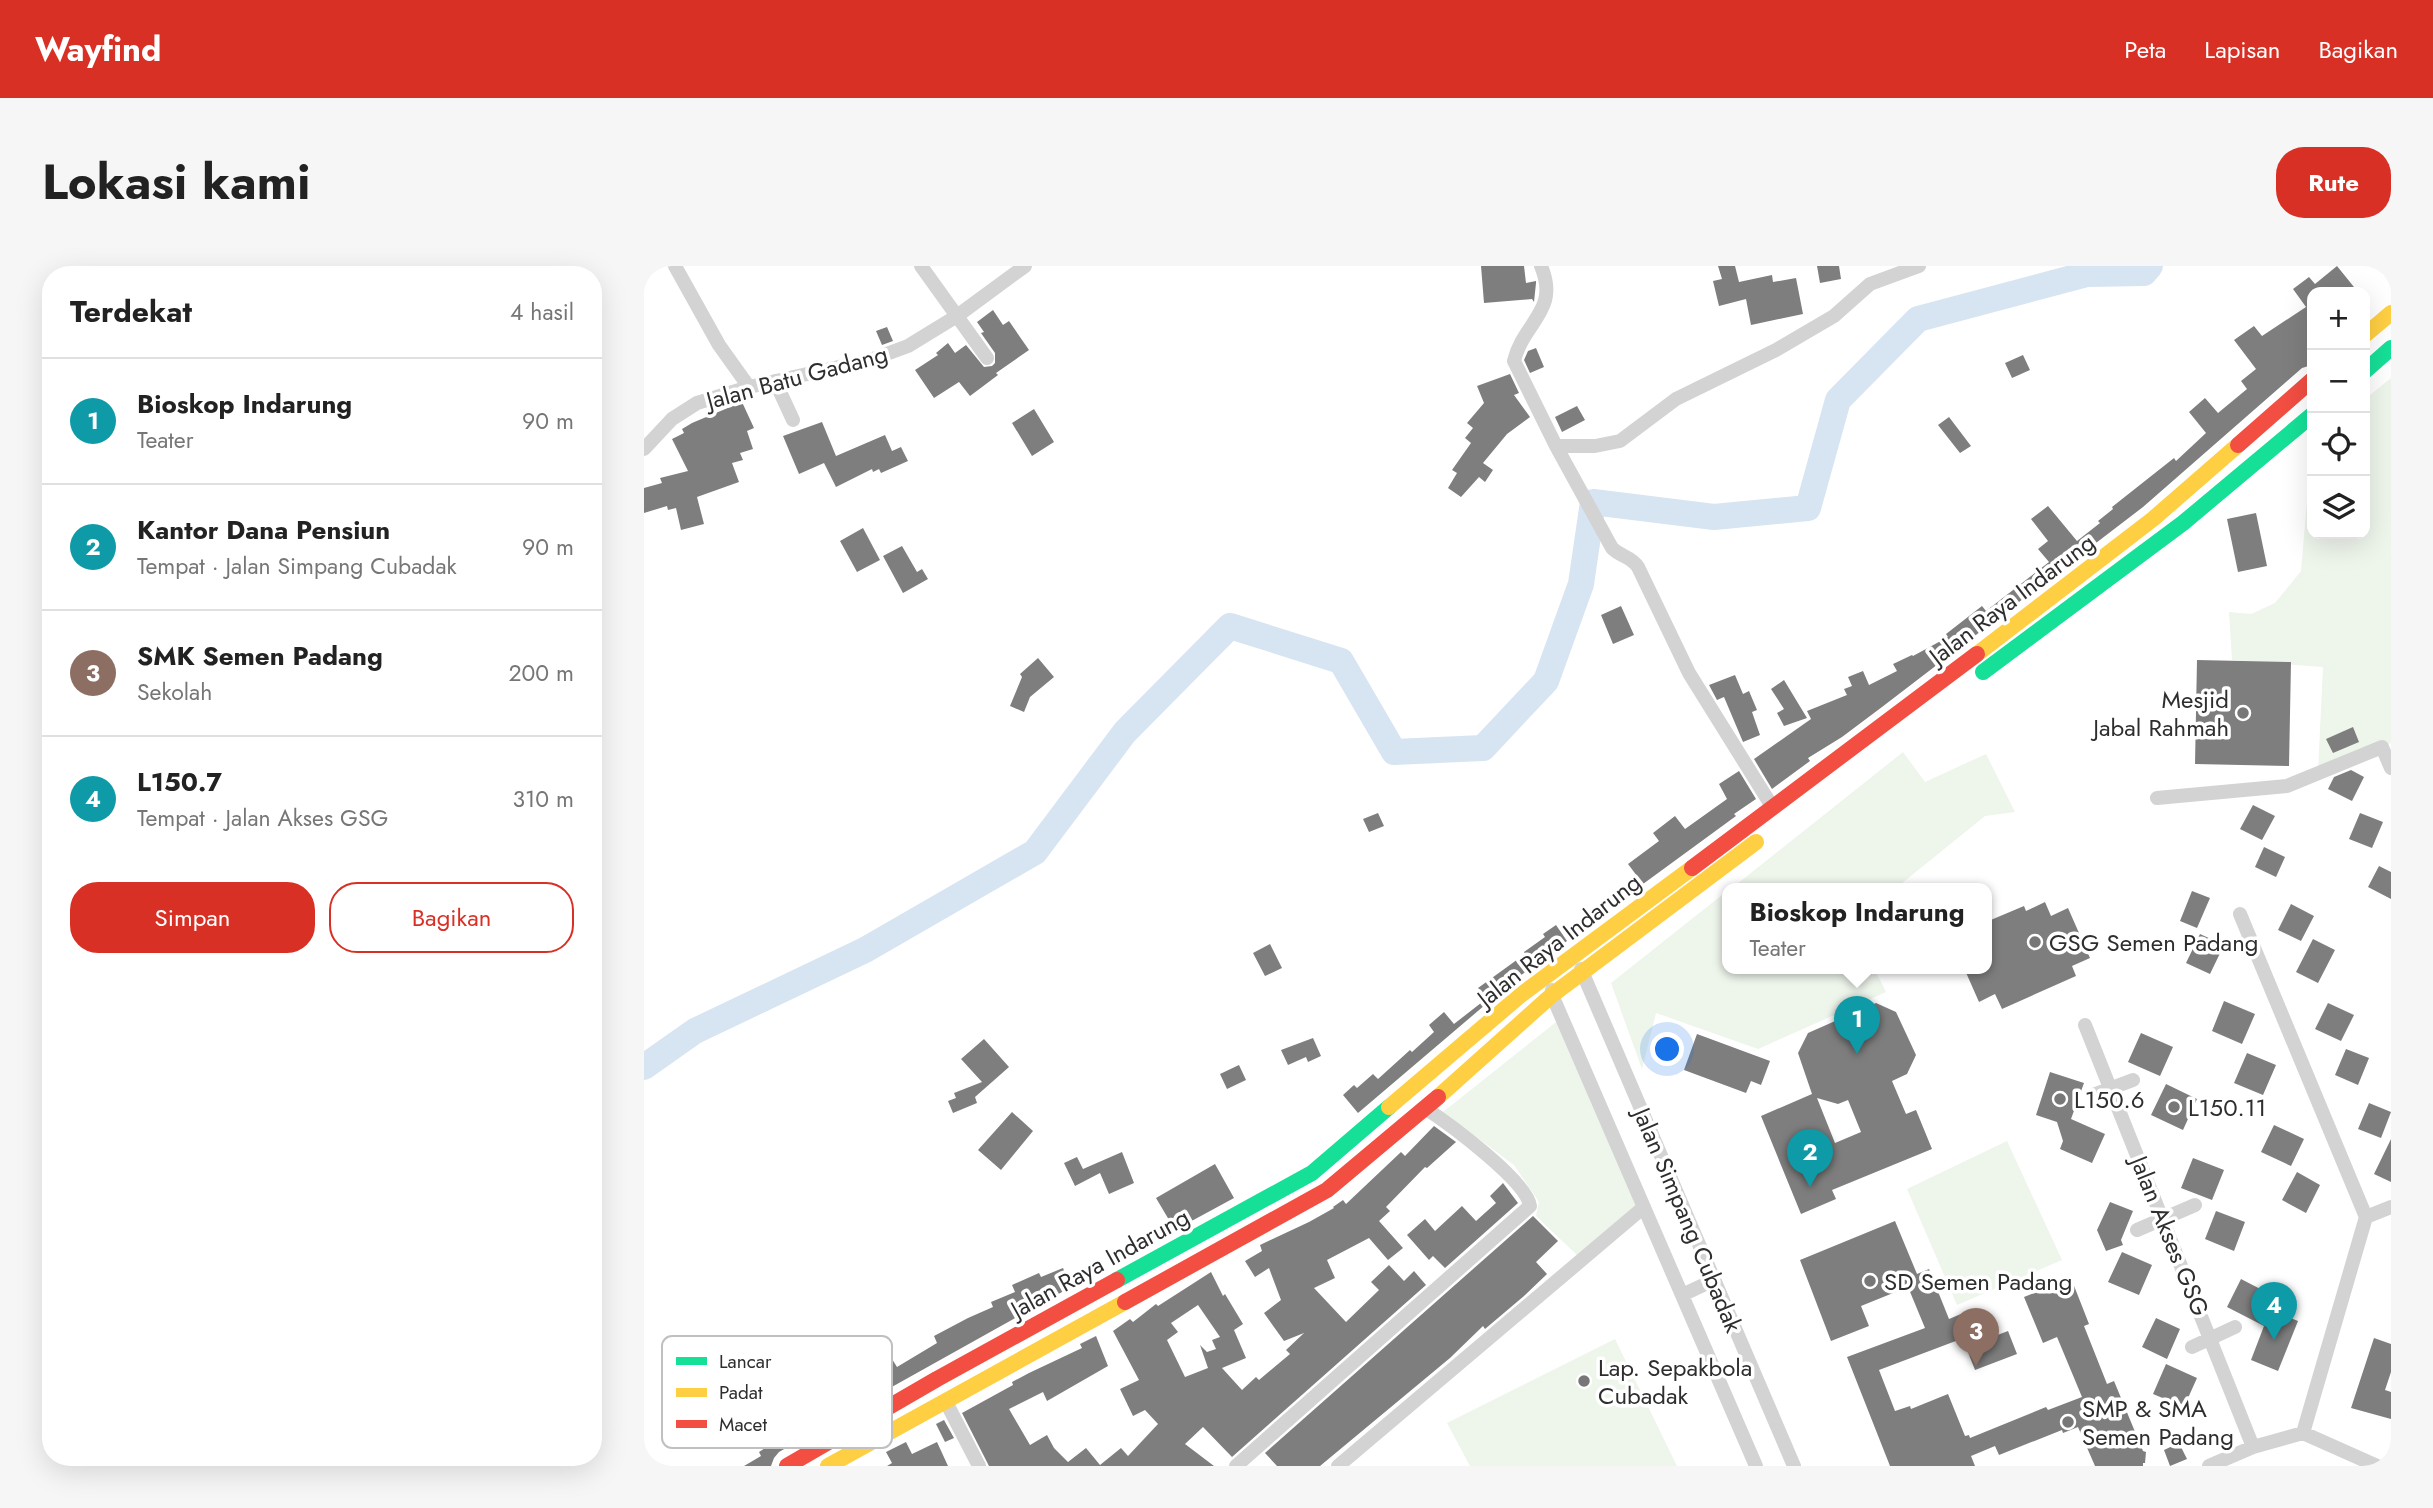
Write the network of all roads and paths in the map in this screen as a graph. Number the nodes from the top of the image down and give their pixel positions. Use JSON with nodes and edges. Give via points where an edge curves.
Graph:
{"nodes":[{"id":1,"x":675,"y":266,"type":"edge"},
{"id":2,"x":921,"y":266,"type":"edge"},
{"id":3,"x":1025,"y":266,"type":"edge"},
{"id":4,"x":1541,"y":266,"type":"edge"},
{"id":5,"x":1919,"y":266,"type":"edge"},
{"id":6,"x":2391,"y":313,"type":"edge"},
{"id":7,"x":957,"y":316,"type":"junction"},
{"id":8,"x":2370,"y":331,"type":"edge"},
{"id":9,"x":2391,"y":348,"type":"edge"},
{"id":10,"x":987,"y":358,"type":"dead end"},
{"id":11,"x":2370,"y":367,"type":"edge"},
{"id":12,"x":775,"y":381,"type":"junction"},
{"id":13,"x":2307,"y":384,"type":"edge"},
{"id":14,"x":749,"y":387,"type":"junction"},
{"id":15,"x":2307,"y":419,"type":"edge"},
{"id":16,"x":793,"y":420,"type":"dead end"},
{"id":17,"x":1556,"y":446,"type":"junction"},
{"id":18,"x":644,"y":449,"type":"edge"},
{"id":19,"x":1966,"y":684,"type":"dead end"},
{"id":20,"x":2391,"y":768,"type":"edge"},
{"id":21,"x":2157,"y":798,"type":"dead end"},
{"id":22,"x":1773,"y":808,"type":"junction"},
{"id":23,"x":1769,"y":832,"type":"dead end"},
{"id":24,"x":2240,"y":914,"type":"dead end"},
{"id":25,"x":1574,"y":954,"type":"junction"},
{"id":26,"x":1552,"y":971,"type":"junction"},
{"id":27,"x":1583,"y":974,"type":"junction"},
{"id":28,"x":1552,"y":995,"type":"junction"},
{"id":29,"x":2085,"y":1025,"type":"dead end"},
{"id":30,"x":2133,"y":1080,"type":"dead end"},
{"id":31,"x":2110,"y":1088,"type":"junction"},
{"id":32,"x":2093,"y":1095,"type":"dead end"},
{"id":33,"x":1425,"y":1108,"type":"junction"},
{"id":34,"x":2195,"y":1205,"type":"dead end"},
{"id":35,"x":1644,"y":1207,"type":"junction"},
{"id":36,"x":2391,"y":1207,"type":"edge"},
{"id":37,"x":2366,"y":1217,"type":"junction"},
{"id":38,"x":2164,"y":1219,"type":"junction"},
{"id":39,"x":2137,"y":1230,"type":"dead end"},
{"id":40,"x":1144,"y":1264,"type":"junction"},
{"id":41,"x":1714,"y":1280,"type":"junction"},
{"id":42,"x":1155,"y":1283,"type":"junction"},
{"id":43,"x":1682,"y":1295,"type":"junction"},
{"id":44,"x":2235,"y":1327,"type":"dead end"},
{"id":45,"x":2211,"y":1338,"type":"junction"},
{"id":46,"x":2192,"y":1347,"type":"dead end"},
{"id":47,"x":946,"y":1402,"type":"junction"},
{"id":48,"x":892,"y":1404,"type":"edge"},
{"id":49,"x":892,"y":1431,"type":"edge"},
{"id":50,"x":2303,"y":1433,"type":"junction"},
{"id":51,"x":2253,"y":1447,"type":"junction"},
{"id":52,"x":817,"y":1448,"type":"edge"},
{"id":53,"x":861,"y":1448,"type":"edge"},
{"id":54,"x":787,"y":1466,"type":"edge"},
{"id":55,"x":828,"y":1466,"type":"edge"},
{"id":56,"x":979,"y":1466,"type":"edge"},
{"id":57,"x":1236,"y":1466,"type":"edge"},
{"id":58,"x":1338,"y":1466,"type":"edge"},
{"id":59,"x":1756,"y":1466,"type":"edge"},
{"id":60,"x":1794,"y":1466,"type":"edge"},
{"id":61,"x":2210,"y":1466,"type":"edge"},
{"id":62,"x":2377,"y":1466,"type":"edge"}],
"edges":[{"from":1,"to":14,"type":"street","via":[[719,345]]},
{"from":2,"to":7,"type":"street"},
{"from":3,"to":7,"type":"street","name":"Jalan Batu Gadang"},
{"from":4,"to":17,"type":"street","via":[[1548,293],[1514,361]]},
{"from":5,"to":17,"type":"street","via":[[1870,284],[1834,316],[1676,399],[1620,441]]},
{"from":6,"to":8,"type":"highway"},
{"from":7,"to":10,"type":"street"},
{"from":7,"to":12,"type":"street","name":"Jalan Batu Gadang","via":[[890,355]]},
{"from":9,"to":11,"type":"highway"},
{"from":12,"to":14,"type":"street","name":"Jalan Batu Gadang"},
{"from":12,"to":16,"type":"street"},
{"from":13,"to":22,"type":"highway","name":"Jalan Raya Indarung","via":[[2153,519]]},
{"from":14,"to":18,"type":"street","name":"Jalan Batu Gadang","via":[[697,403],[672,419]]},
{"from":15,"to":19,"type":"highway","name":"Jalan Raya Indarung","via":[[2183,523]]},
{"from":17,"to":22,"type":"street","via":[[1618,554],[1633,559],[1638,567],[1689,673]]},
{"from":20,"to":21,"type":"street","via":[[2382,747],[2287,786]]},
{"from":22,"to":25,"type":"highway","name":"Jalan Raya Indarung"},
{"from":23,"to":27,"type":"highway","name":"Jalan Raya Indarung"},
{"from":24,"to":37,"type":"street"},
{"from":25,"to":26,"type":"highway","name":"Jalan Raya Indarung"},
{"from":25,"to":27,"type":"street","name":"Jalan Simpang Cubadak"},
{"from":26,"to":28,"type":"street"},
{"from":26,"to":40,"type":"highway","name":"Jalan Raya Indarung","via":[[1312,1172]]},
{"from":27,"to":28,"type":"highway","name":"Jalan Raya Indarung"},
{"from":27,"to":41,"type":"street","name":"Jalan Simpang Cubadak"},
{"from":28,"to":33,"type":"highway","name":"Jalan Raya Indarung"},
{"from":28,"to":35,"type":"street","name":"Jalan Simpang Cubadak"},
{"from":29,"to":31,"type":"street","name":"Jalan Akses GSG"},
{"from":30,"to":31,"type":"street"},
{"from":31,"to":32,"type":"street"},
{"from":31,"to":38,"type":"street","name":"Jalan Akses GSG"},
{"from":33,"to":42,"type":"highway","name":"Jalan Raya Indarung","via":[[1327,1190]]},
{"from":33,"to":57,"type":"street","via":[[1495,1160],[1527,1196],[1530,1206]]},
{"from":34,"to":38,"type":"street"},
{"from":35,"to":43,"type":"street","name":"Jalan Simpang Cubadak"},
{"from":35,"to":58,"type":"street"},
{"from":36,"to":37,"type":"street"},
{"from":37,"to":50,"type":"street"},
{"from":38,"to":39,"type":"street"},
{"from":38,"to":45,"type":"street","name":"Jalan Akses GSG"},
{"from":40,"to":42,"type":"highway"},
{"from":40,"to":48,"type":"highway","name":"Jalan Raya Indarung"},
{"from":41,"to":43,"type":"street"},
{"from":41,"to":60,"type":"street","name":"Jalan Simpang Cubadak"},
{"from":42,"to":47,"type":"highway","name":"Jalan Raya Indarung"},
{"from":43,"to":59,"type":"street","name":"Jalan Simpang Cubadak"},
{"from":44,"to":45,"type":"street"},
{"from":45,"to":46,"type":"street"},
{"from":45,"to":51,"type":"street","name":"Jalan Akses GSG"},
{"from":47,"to":49,"type":"highway","name":"Jalan Raya Indarung"},
{"from":47,"to":56,"type":"street"},
{"from":50,"to":51,"type":"street"},
{"from":50,"to":62,"type":"street"},
{"from":51,"to":61,"type":"street"},
{"from":52,"to":54,"type":"highway","name":"Jalan Raya Indarung"},
{"from":53,"to":55,"type":"highway","name":"Jalan Raya Indarung"}]}
